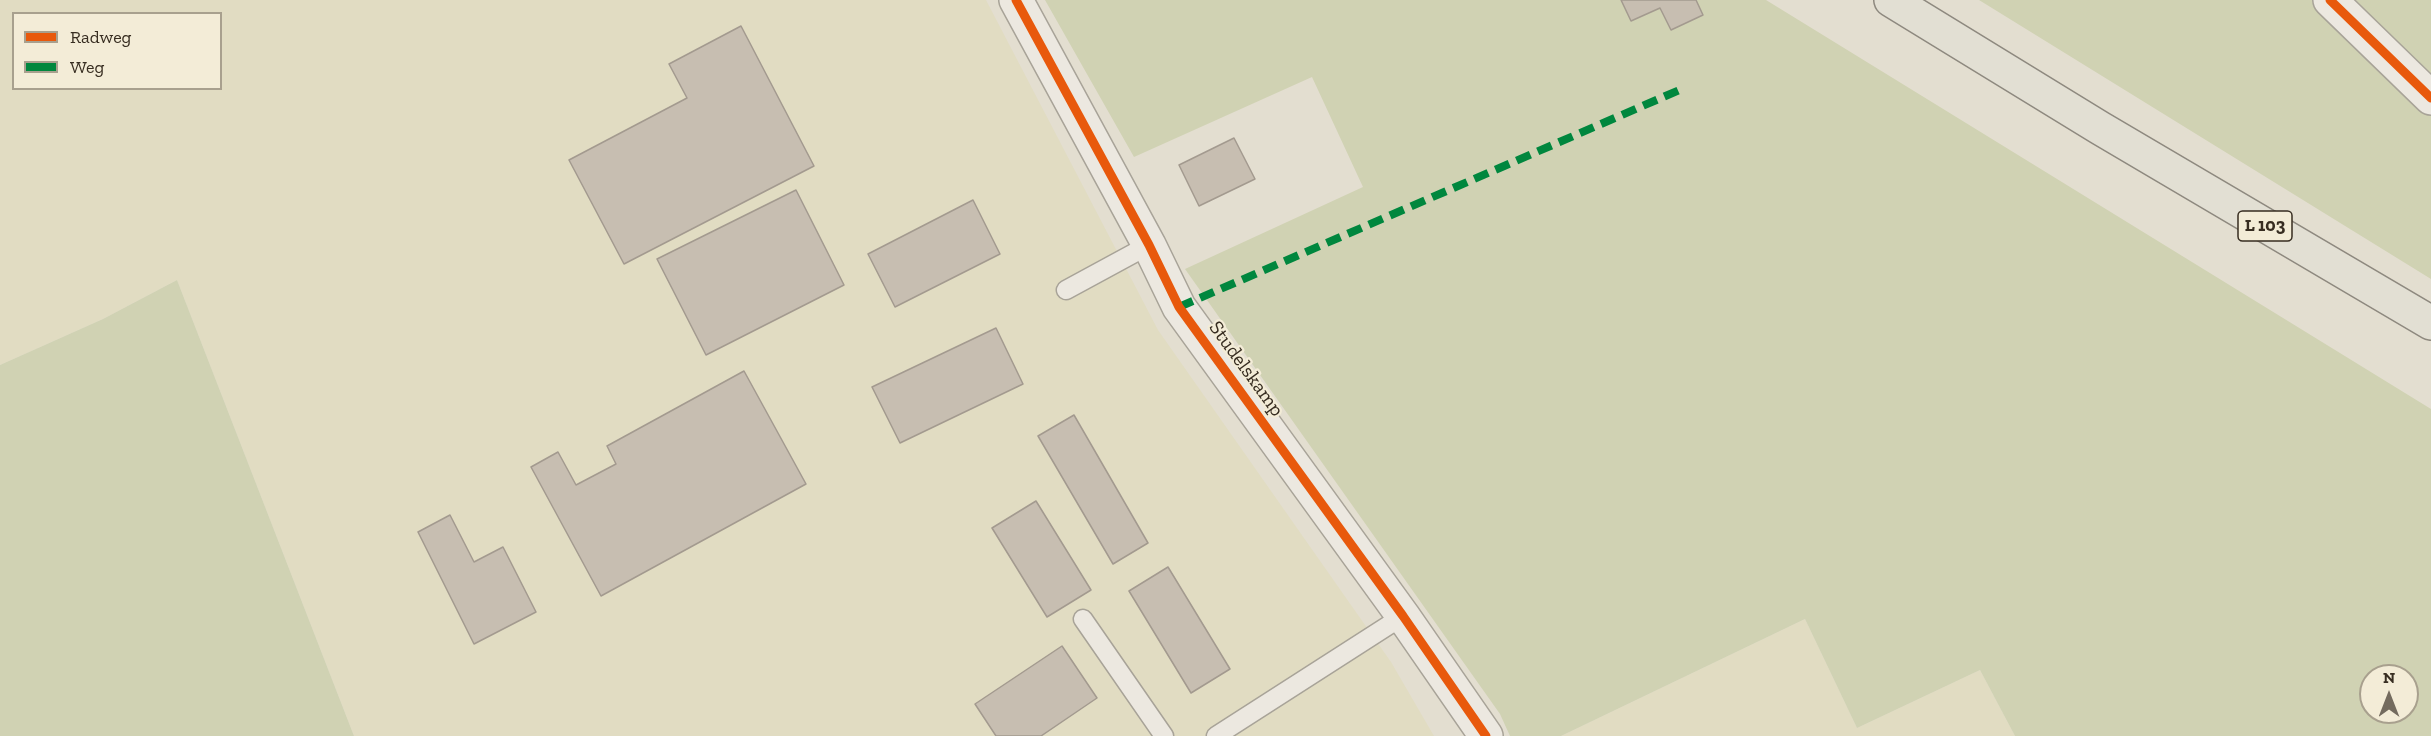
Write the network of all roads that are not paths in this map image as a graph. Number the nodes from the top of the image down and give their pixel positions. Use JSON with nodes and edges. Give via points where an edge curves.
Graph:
{"nodes":[{"id":1,"x":1016,"y":0,"type":"edge"},
{"id":2,"x":1891,"y":0,"type":"edge"},
{"id":3,"x":2330,"y":0,"type":"edge"},
{"id":4,"x":2431,"y":98,"type":"edge"},
{"id":5,"x":1149,"y":245,"type":"junction"},
{"id":6,"x":1066,"y":290,"type":"dead end"},
{"id":7,"x":2431,"y":324,"type":"edge"},
{"id":8,"x":1403,"y":616,"type":"junction"},
{"id":9,"x":1083,"y":619,"type":"dead end"},
{"id":10,"x":1164,"y":736,"type":"edge"},
{"id":11,"x":1216,"y":736,"type":"edge"},
{"id":12,"x":1486,"y":736,"type":"edge"}],
"edges":[{"from":1,"to":5,"type":"street","name":"Studelskamp"},
{"from":2,"to":7,"type":"main road","number":"L 103"},
{"from":3,"to":4,"type":"street"},
{"from":5,"to":6,"type":"lane"},
{"from":5,"to":8,"type":"street","name":"Studelskamp","via":[[1179,307]]},
{"from":8,"to":11,"type":"lane"},
{"from":8,"to":12,"type":"street","name":"Studelskamp"},
{"from":9,"to":10,"type":"lane"}]}
